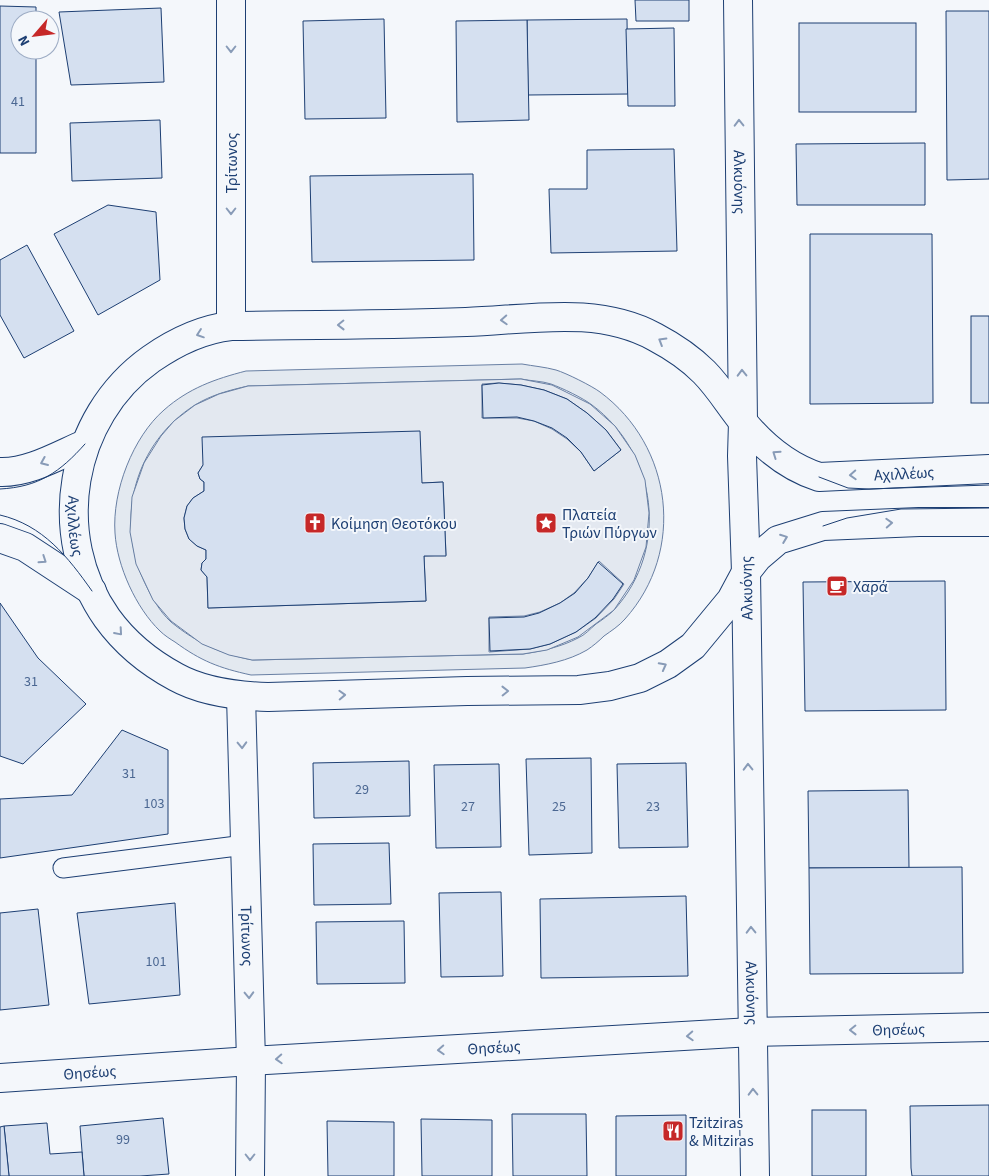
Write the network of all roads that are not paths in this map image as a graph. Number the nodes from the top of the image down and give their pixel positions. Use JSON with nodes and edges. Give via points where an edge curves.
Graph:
{"nodes":[{"id":1,"x":231,"y":0,"type":"edge"},
{"id":2,"x":738,"y":0,"type":"edge"},
{"id":3,"x":231,"y":326,"type":"junction"},
{"id":4,"x":743,"y":422,"type":"junction"},
{"id":5,"x":85,"y":444,"type":"junction"},
{"id":6,"x":989,"y":469,"type":"edge"},
{"id":7,"x":0,"y":472,"type":"edge"},
{"id":8,"x":989,"y":522,"type":"edge"},
{"id":9,"x":0,"y":538,"type":"edge"},
{"id":10,"x":746,"y":572,"type":"junction"},
{"id":11,"x":92,"y":591,"type":"junction"},
{"id":12,"x":241,"y":696,"type":"junction"},
{"id":13,"x":245,"y":845,"type":"junction"},
{"id":14,"x":63,"y":868,"type":"dead end"},
{"id":15,"x":989,"y":1027,"type":"edge"},
{"id":16,"x":752,"y":1032,"type":"junction"},
{"id":17,"x":251,"y":1061,"type":"junction"},
{"id":18,"x":0,"y":1078,"type":"edge"},
{"id":19,"x":250,"y":1176,"type":"edge"},
{"id":20,"x":755,"y":1176,"type":"edge"}],
"edges":[{"from":1,"to":3,"type":"street","name":"Τρίτωνος","one_way":true},
{"from":4,"to":2,"type":"street","name":"Αλκυόνης","one_way":true},
{"from":4,"to":3,"type":"street","name":"Αχιλλέως","one_way":true,"via":[[704,372],[680,352],[654,336],[596,318],[565,316],[466,322]]},
{"from":3,"to":5,"type":"street","name":"Αχιλλέως","one_way":true,"via":[[197,335],[166,349],[140,367],[118,388],[100,413]]},
{"from":6,"to":4,"type":"street","name":"Αχιλλέως","one_way":true,"via":[[819,477],[802,471],[763,445]]},
{"from":4,"to":10,"type":"street","name":"Αλκυόνης"},
{"from":5,"to":7,"type":"street","one_way":true,"via":[[37,465]]},
{"from":5,"to":11,"type":"street","name":"Αχιλλέως","via":[[73,501],[74,532]]},
{"from":10,"to":8,"type":"street","one_way":true,"via":[[778,540],[823,526]]},
{"from":9,"to":11,"type":"street","name":"Αχιλλέως","one_way":true,"via":[[25,548]]},
{"from":12,"to":10,"type":"street","one_way":true,"via":[[580,690],[610,686],[640,678],[693,646],[731,600]]},
{"from":16,"to":10,"type":"street","name":"Αλκυόνης","one_way":true},
{"from":11,"to":12,"type":"street","one_way":true,"via":[[108,618],[151,662],[192,684]]},
{"from":12,"to":13,"type":"street","name":"Τρίτωνος","one_way":true},
{"from":13,"to":14,"type":"lane"},
{"from":13,"to":17,"type":"street","name":"Τρίτωνος","one_way":true},
{"from":15,"to":16,"type":"street","name":"Θησέως","one_way":true},
{"from":16,"to":17,"type":"street","name":"Θησέως","one_way":true},
{"from":20,"to":16,"type":"street","name":"Αλκυόνης","one_way":true},
{"from":17,"to":18,"type":"street","name":"Θησέως"},
{"from":17,"to":19,"type":"street","name":"Τρίτωνος","one_way":true}]}
